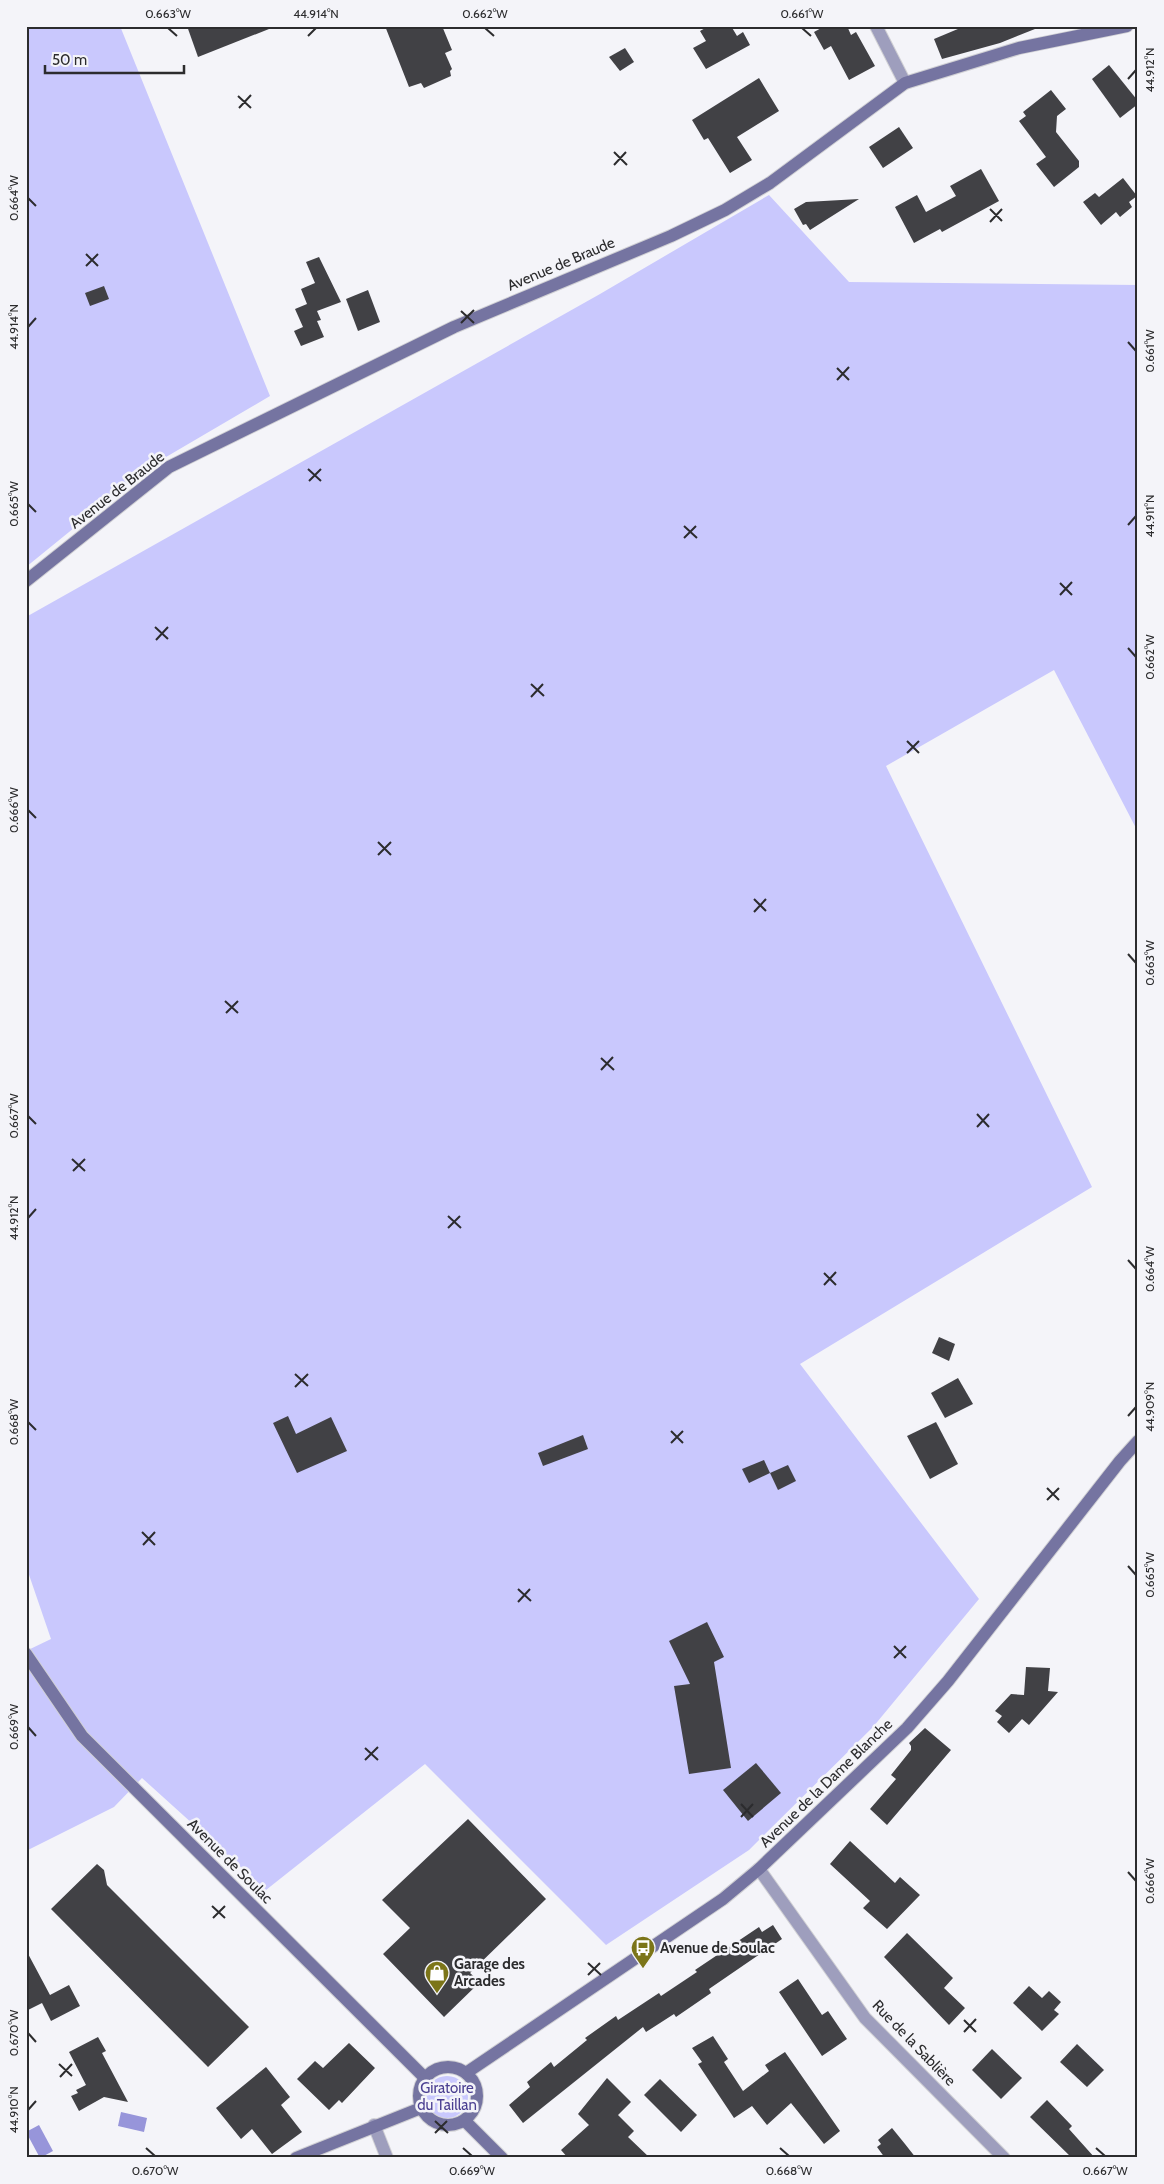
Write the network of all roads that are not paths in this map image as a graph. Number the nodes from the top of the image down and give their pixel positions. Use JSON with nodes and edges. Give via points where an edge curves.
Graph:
{"nodes":[{"id":1,"x":876,"y":26,"type":"edge"},
{"id":2,"x":1127,"y":26,"type":"edge"},
{"id":3,"x":905,"y":83,"type":"junction"},
{"id":4,"x":26,"y":581,"type":"edge"},
{"id":5,"x":1138,"y":1441,"type":"edge"},
{"id":6,"x":26,"y":1654,"type":"edge"},
{"id":7,"x":759,"y":1869,"type":"junction"},
{"id":8,"x":466,"y":2073,"type":"junction"},
{"id":9,"x":425,"y":2078,"type":"junction"},
{"id":10,"x":421,"y":2108,"type":"junction"},
{"id":11,"x":465,"y":2120,"type":"junction"},
{"id":12,"x":374,"y":2126,"type":"junction"},
{"id":13,"x":296,"y":2158,"type":"edge"},
{"id":14,"x":387,"y":2158,"type":"edge"},
{"id":15,"x":502,"y":2158,"type":"edge"},
{"id":16,"x":1004,"y":2158,"type":"edge"}],
"edges":[{"from":1,"to":3,"type":"street"},
{"from":2,"to":3,"type":"main road","name":"Avenue de Braude","via":[[1019,48]]},
{"from":3,"to":4,"type":"main road","name":"Avenue de Braude","via":[[770,183],[725,210],[454,327],[169,467]]},
{"from":5,"to":7,"type":"main road","name":"Avenue de la Dame Blanche","via":[[907,1728]]},
{"from":6,"to":9,"type":"main road","name":"Avenue de Soulac","via":[[82,1736]]},
{"from":7,"to":8,"type":"main road","name":"Avenue de la Dame Blanche","via":[[723,1899]]},
{"from":7,"to":16,"type":"street","name":"Rue de la Sablière","via":[[865,2018]]},
{"from":8,"to":9,"type":"main road","via":[[446,2067]]},
{"from":8,"to":11,"type":"main road","via":[[478,2094],[476,2106]]},
{"from":9,"to":10,"type":"main road","via":[[419,2094]]},
{"from":10,"to":11,"type":"main road","via":[[429,2119],[438,2124],[452,2126]]},
{"from":10,"to":12,"type":"main road"},
{"from":11,"to":15,"type":"main road"},
{"from":12,"to":13,"type":"main road"},
{"from":12,"to":14,"type":"street"}]}
